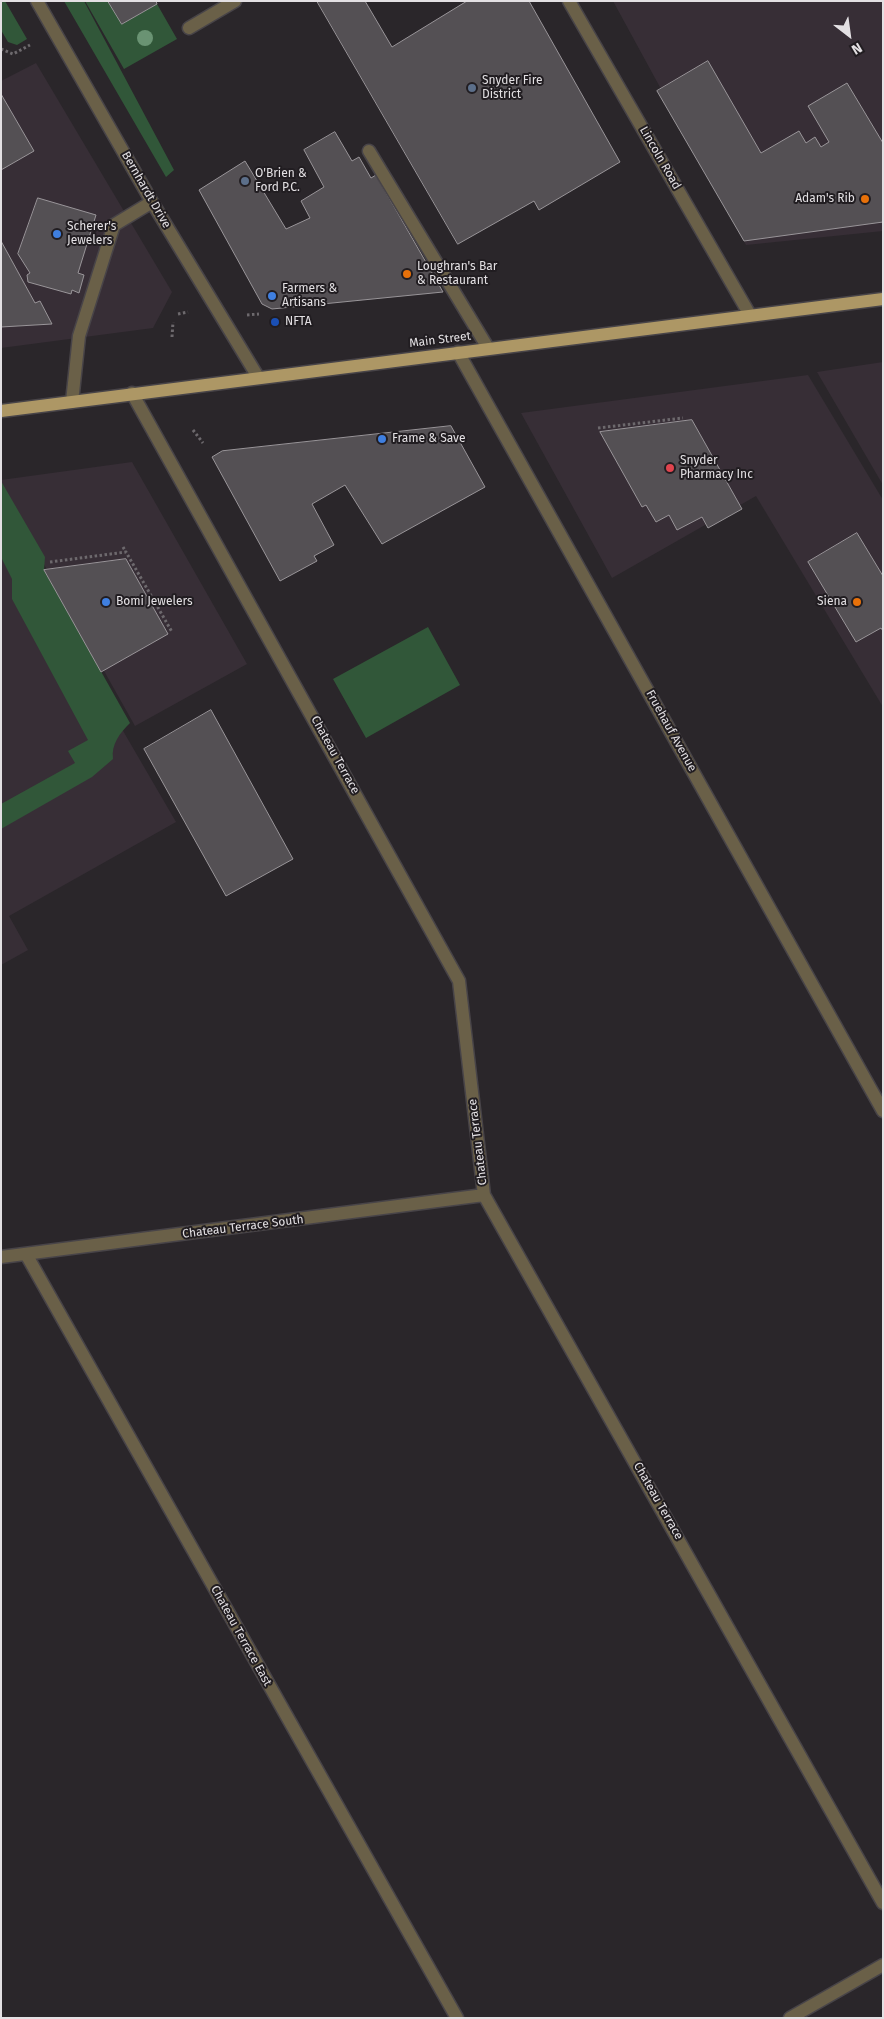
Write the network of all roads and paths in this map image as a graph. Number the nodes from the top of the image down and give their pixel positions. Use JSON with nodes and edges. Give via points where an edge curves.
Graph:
{"nodes":[{"id":1,"x":37,"y":1,"type":"edge"},
{"id":2,"x":235,"y":1,"type":"edge"},
{"id":3,"x":569,"y":1,"type":"edge"},
{"id":4,"x":189,"y":28,"type":"dead end"},
{"id":5,"x":30,"y":45,"type":"dead end"},
{"id":6,"x":1,"y":49,"type":"edge"},
{"id":7,"x":369,"y":151,"type":"dead end"},
{"id":8,"x":152,"y":202,"type":"junction"},
{"id":9,"x":883,"y":299,"type":"edge"},
{"id":10,"x":188,"y":312,"type":"dead end"},
{"id":11,"x":178,"y":314,"type":"dead end"},
{"id":12,"x":259,"y":314,"type":"dead end"},
{"id":13,"x":246,"y":315,"type":"dead end"},
{"id":14,"x":750,"y":315,"type":"junction"},
{"id":15,"x":173,"y":322,"type":"dead end"},
{"id":16,"x":172,"y":337,"type":"dead end"},
{"id":17,"x":488,"y":348,"type":"junction"},
{"id":18,"x":458,"y":352,"type":"junction"},
{"id":19,"x":258,"y":377,"type":"junction"},
{"id":20,"x":132,"y":393,"type":"junction"},
{"id":21,"x":72,"y":402,"type":"junction"},
{"id":22,"x":1,"y":411,"type":"edge"},
{"id":23,"x":683,"y":418,"type":"dead end"},
{"id":24,"x":598,"y":428,"type":"dead end"},
{"id":25,"x":193,"y":430,"type":"dead end"},
{"id":26,"x":202,"y":443,"type":"dead end"},
{"id":27,"x":123,"y":547,"type":"dead end"},
{"id":28,"x":126,"y":552,"type":"junction"},
{"id":29,"x":50,"y":562,"type":"dead end"},
{"id":30,"x":172,"y":632,"type":"dead end"},
{"id":31,"x":883,"y":1111,"type":"edge"},
{"id":32,"x":484,"y":1195,"type":"junction"},
{"id":33,"x":26,"y":1254,"type":"junction"},
{"id":34,"x":1,"y":1258,"type":"edge"},
{"id":35,"x":883,"y":1903,"type":"edge"},
{"id":36,"x":883,"y":1965,"type":"edge"},
{"id":37,"x":457,"y":2018,"type":"edge"},
{"id":38,"x":790,"y":2018,"type":"edge"}],
"edges":[{"from":1,"to":8,"type":"street","name":"Bernhardt Drive"},
{"from":2,"to":4,"type":"street"},
{"from":3,"to":14,"type":"street","name":"Lincoln Road"},
{"from":5,"to":6,"type":"path","via":[[13,54]]},
{"from":7,"to":17,"type":"street"},
{"from":8,"to":19,"type":"street","name":"Bernhardt Drive"},
{"from":8,"to":21,"type":"street","via":[[114,225],[79,336]]},
{"from":9,"to":14,"type":"main road","name":"Main Street"},
{"from":10,"to":11,"type":"path"},
{"from":12,"to":13,"type":"path"},
{"from":14,"to":17,"type":"main road","name":"Main Street"},
{"from":15,"to":16,"type":"path"},
{"from":17,"to":18,"type":"main road","name":"Main Street"},
{"from":18,"to":19,"type":"main road","name":"Main Street"},
{"from":18,"to":31,"type":"street","name":"Fruehauf Avenue"},
{"from":19,"to":20,"type":"main road","name":"Main Street"},
{"from":20,"to":21,"type":"main road","name":"Main Street"},
{"from":20,"to":32,"type":"street","name":"Chateau Terrace","via":[[459,981]]},
{"from":21,"to":22,"type":"main road","name":"Main Street"},
{"from":23,"to":24,"type":"path"},
{"from":25,"to":26,"type":"path"},
{"from":27,"to":28,"type":"path"},
{"from":28,"to":29,"type":"path"},
{"from":28,"to":30,"type":"path"},
{"from":32,"to":33,"type":"street","name":"Chateau Terrace South"},
{"from":32,"to":35,"type":"street","name":"Chateau Terrace"},
{"from":33,"to":34,"type":"street","name":"Chateau Terrace South"},
{"from":33,"to":37,"type":"street","name":"Chateau Terrace East"},
{"from":36,"to":38,"type":"street"}]}
